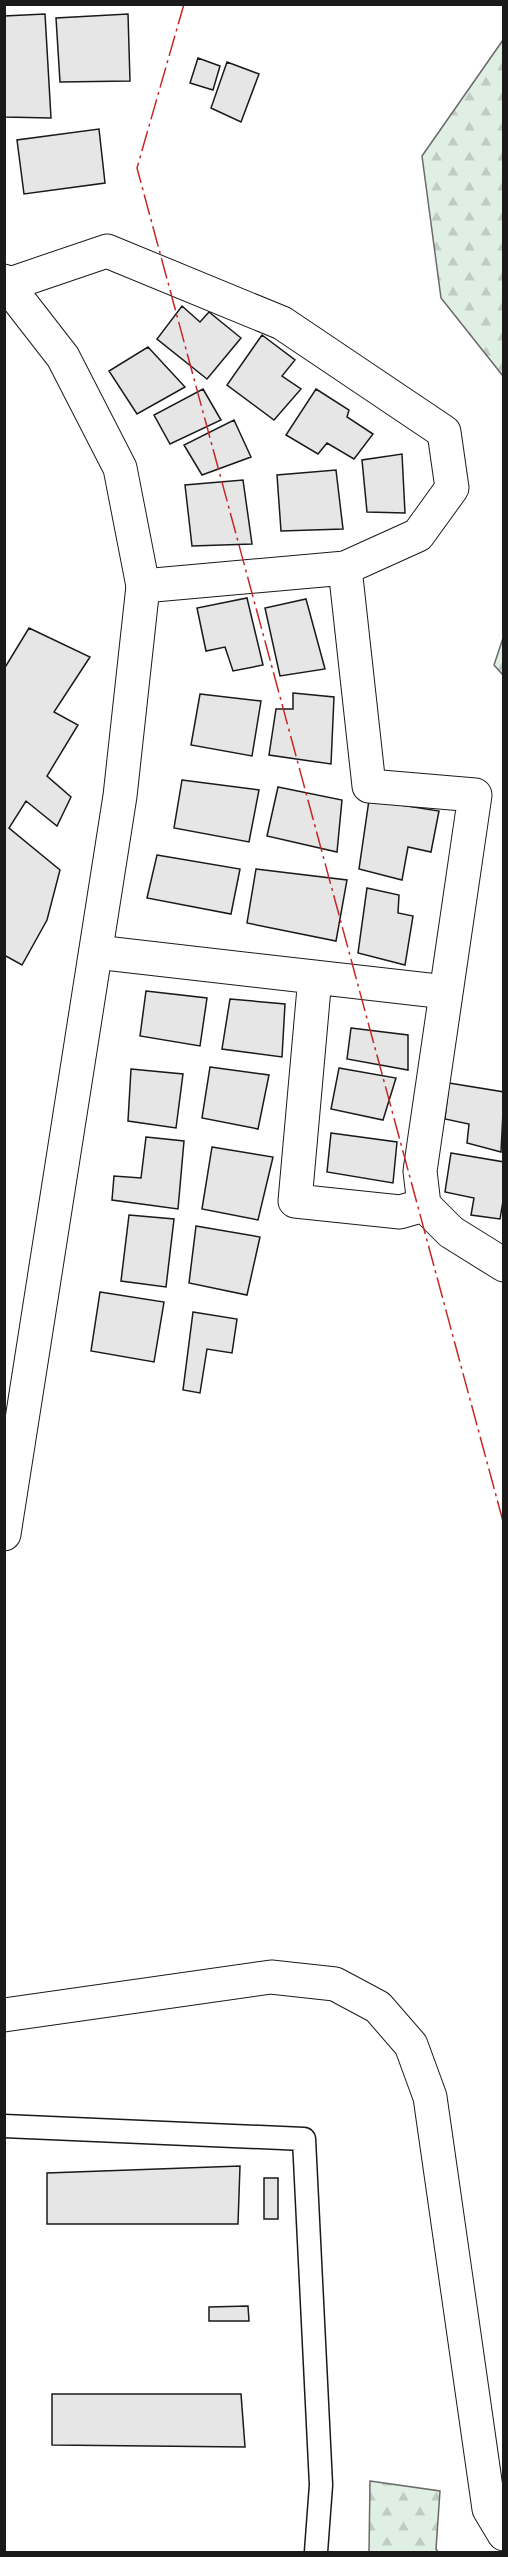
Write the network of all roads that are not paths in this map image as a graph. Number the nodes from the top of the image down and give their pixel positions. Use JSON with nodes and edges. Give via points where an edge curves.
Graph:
{"nodes":[{"id":1,"x":6,"y":283,"type":"edge"},
{"id":2,"x":345,"y":568,"type":"junction"},
{"id":3,"x":143,"y":586,"type":"junction"},
{"id":4,"x":96,"y":952,"type":"junction"},
{"id":5,"x":315,"y":977,"type":"junction"},
{"id":6,"x":446,"y":992,"type":"junction"},
{"id":7,"x":424,"y":1205,"type":"junction"},
{"id":8,"x":504,"y":1265,"type":"edge"},
{"id":9,"x":4,"y":1534,"type":"edge"},
{"id":10,"x":4,"y":2015,"type":"edge"},
{"id":11,"x":4,"y":2126,"type":"edge"},
{"id":12,"x":504,"y":2534,"type":"edge"},
{"id":13,"x":316,"y":2553,"type":"edge"}],
"edges":[{"from":1,"to":2,"type":"street","via":[[107,251],[282,323],[444,432],[452,488],[418,535]]},
{"from":1,"to":3,"type":"street","via":[[63,357],[120,468]]},
{"from":2,"to":3,"type":"street"},
{"from":2,"to":6,"type":"street","via":[[369,786],[475,795]]},
{"from":3,"to":4,"type":"street","via":[[120,796]]},
{"from":4,"to":5,"type":"street"},
{"from":4,"to":9,"type":"street"},
{"from":5,"to":6,"type":"street"},
{"from":5,"to":7,"type":"street","via":[[295,1201],[400,1212]]},
{"from":6,"to":7,"type":"street","via":[[420,1171]]},
{"from":7,"to":8,"type":"street","via":[[451,1232]]},
{"from":10,"to":12,"type":"street","via":[[272,1977],[335,1984],[378,2007],[411,2045],[430,2097],[489,2510]]},
{"from":11,"to":13,"type":"lane","via":[[304,2139],[321,2485]]}]}
